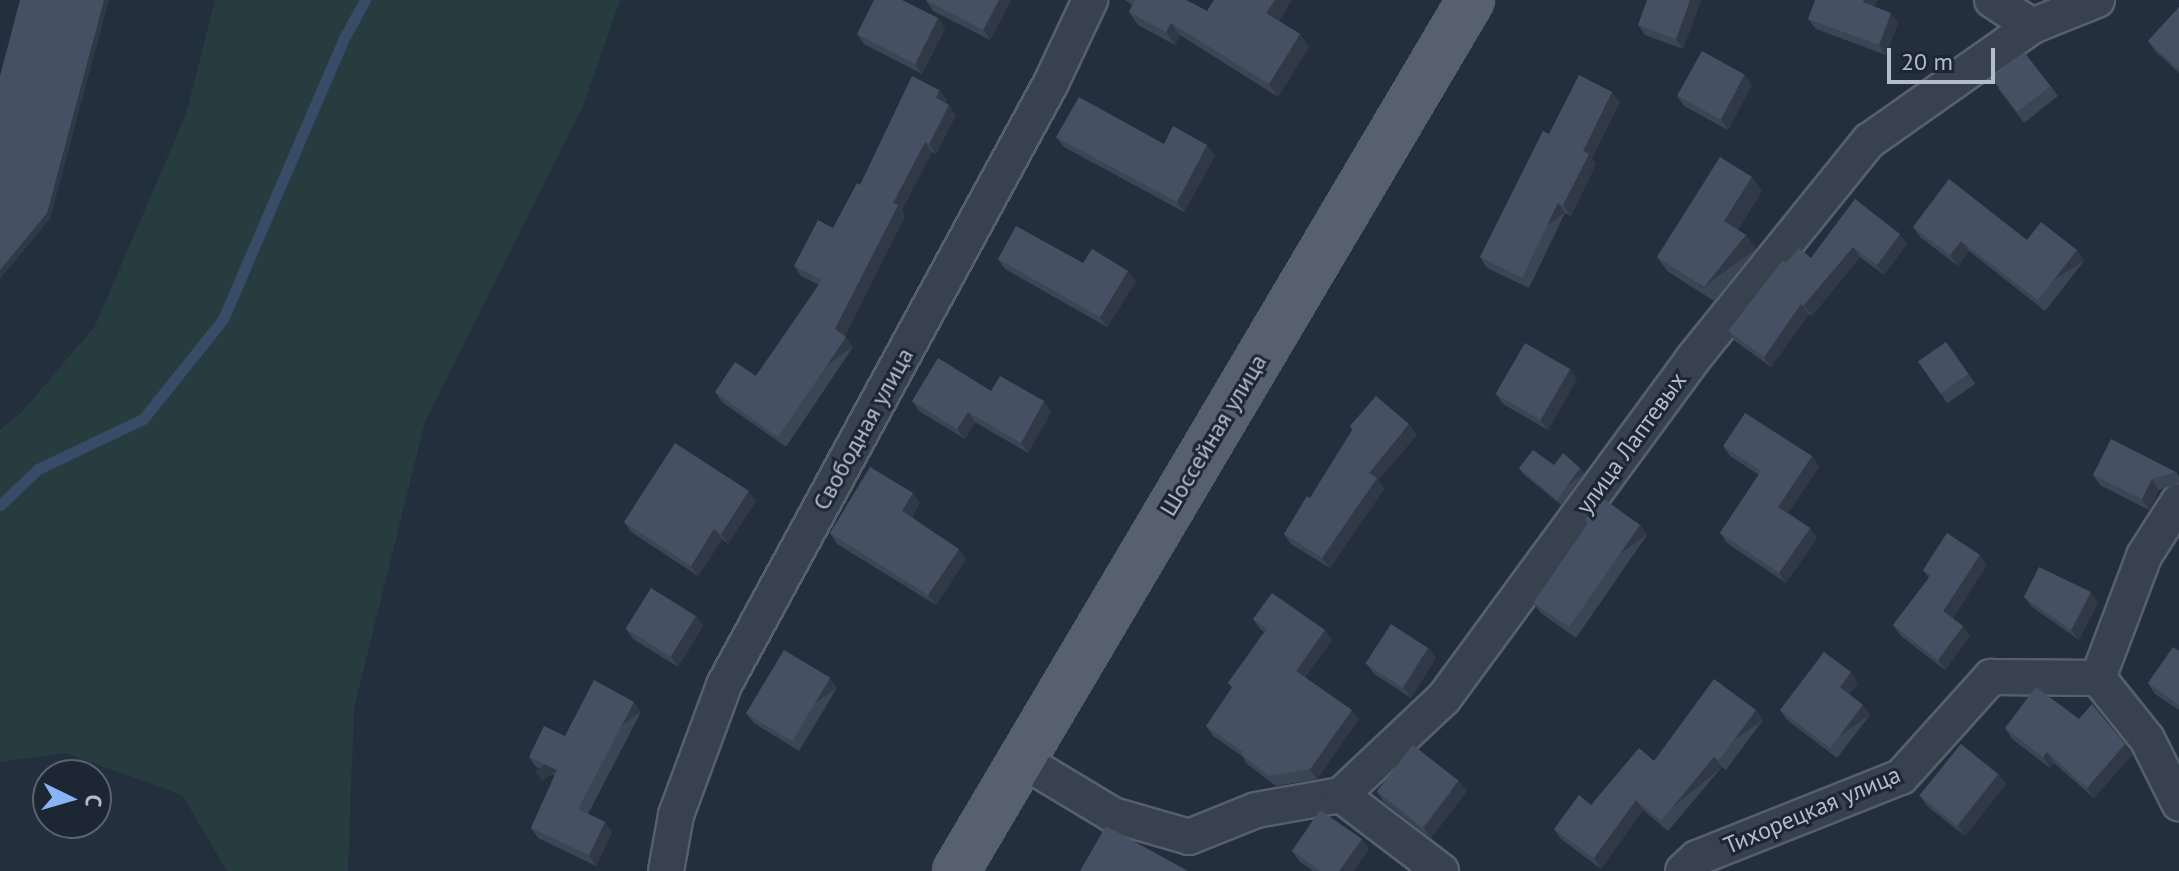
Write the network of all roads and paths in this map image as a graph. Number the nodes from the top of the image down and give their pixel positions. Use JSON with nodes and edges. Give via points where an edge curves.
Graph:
{"nodes":[{"id":1,"x":1090,"y":0,"type":"edge"},
{"id":2,"x":1471,"y":0,"type":"edge"},
{"id":3,"x":1992,"y":0,"type":"edge"},
{"id":4,"x":2097,"y":0,"type":"edge"},
{"id":5,"x":2032,"y":26,"type":"junction"},
{"id":6,"x":2179,"y":501,"type":"edge"},
{"id":7,"x":2098,"y":678,"type":"junction"},
{"id":8,"x":1020,"y":759,"type":"junction"},
{"id":9,"x":1341,"y":795,"type":"junction"},
{"id":10,"x":2179,"y":803,"type":"edge"},
{"id":11,"x":666,"y":871,"type":"edge"},
{"id":12,"x":956,"y":871,"type":"edge"},
{"id":13,"x":1441,"y":871,"type":"edge"},
{"id":14,"x":1683,"y":871,"type":"edge"}],
"edges":[{"from":1,"to":11,"type":"street","name":"Свободная улица","via":[[1051,83],[724,685],[676,815]]},
{"from":2,"to":8,"type":"main road","name":"Шоссейная улица"},
{"from":3,"to":5,"type":"street"},
{"from":4,"to":5,"type":"street","name":"улица Лаптевых"},
{"from":5,"to":9,"type":"street","name":"улица Лаптевых","via":[[1869,141],[1692,360],[1444,698]]},
{"from":6,"to":7,"type":"street","via":[[2144,556]]},
{"from":7,"to":10,"type":"street","via":[[2147,739]]},
{"from":7,"to":14,"type":"street","name":"Тихорецкая улица","via":[[1991,677],[1901,777],[1697,858]]},
{"from":8,"to":9,"type":"street","via":[[1113,815],[1189,837],[1256,810]]},
{"from":8,"to":12,"type":"main road","name":"Шоссейная улица"},
{"from":9,"to":13,"type":"street"}]}
